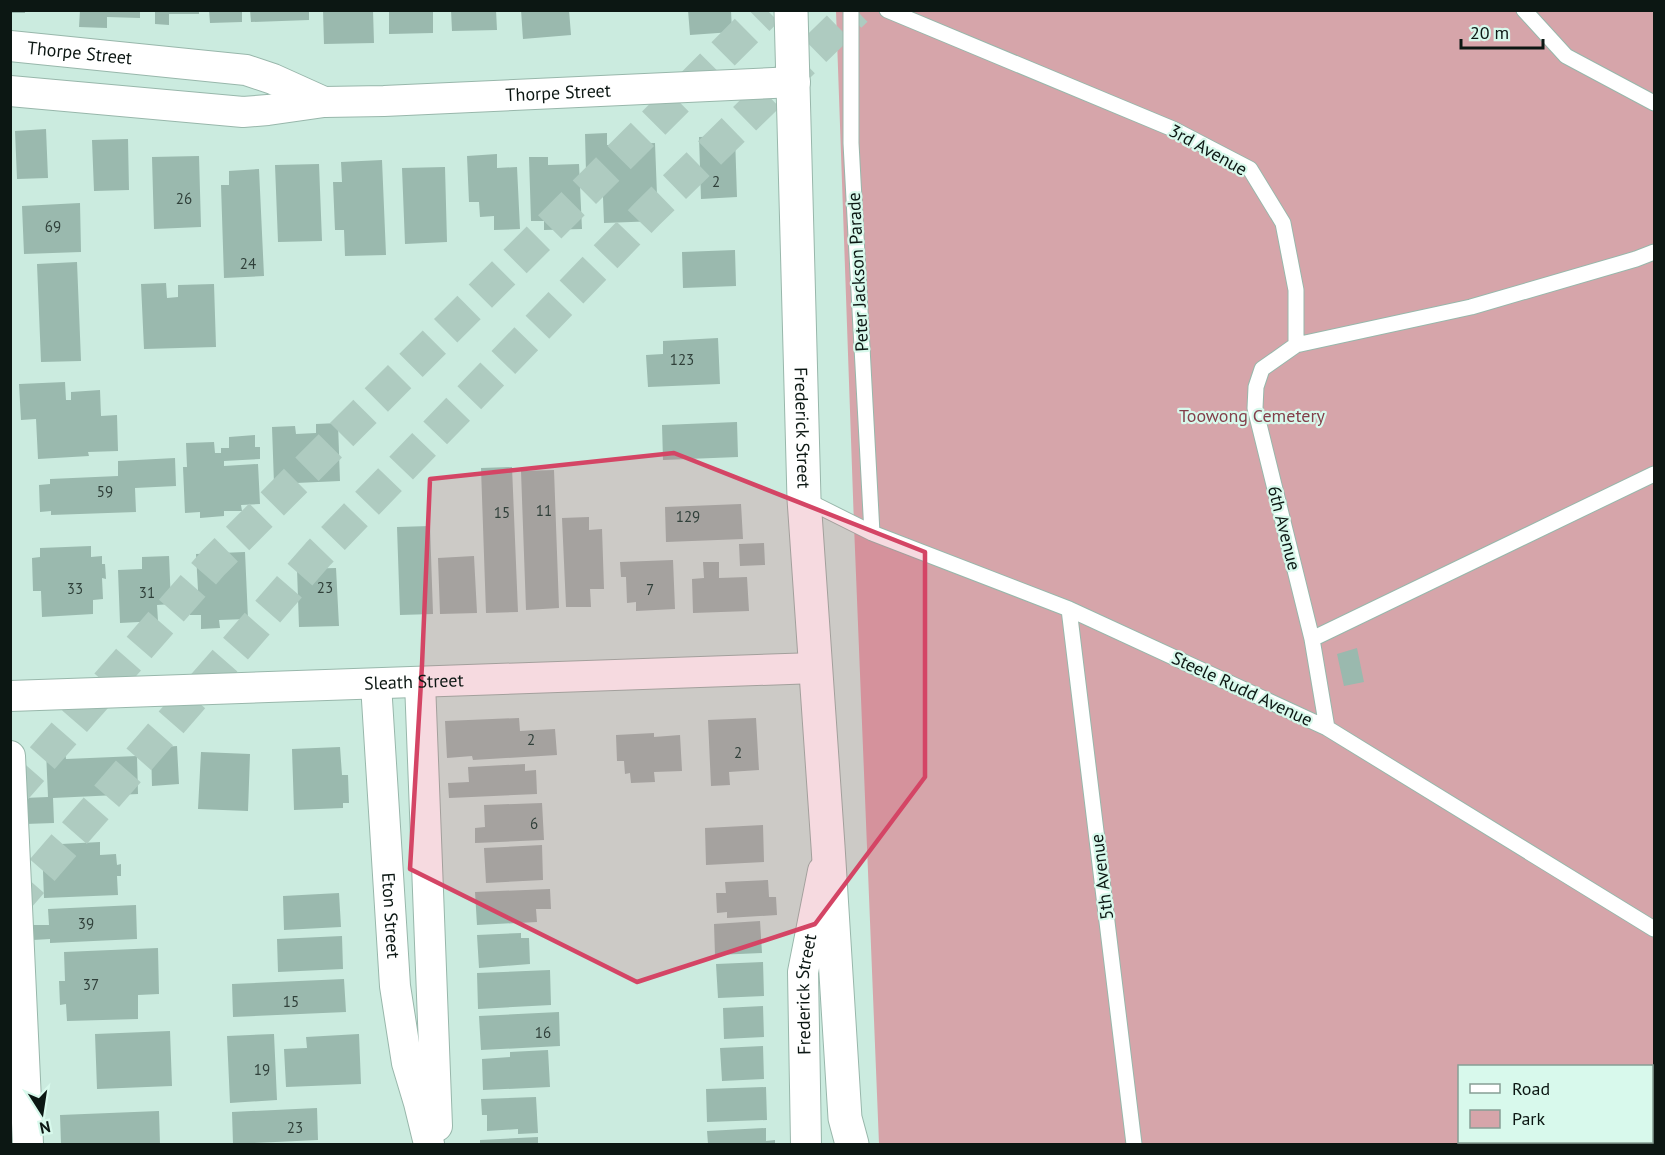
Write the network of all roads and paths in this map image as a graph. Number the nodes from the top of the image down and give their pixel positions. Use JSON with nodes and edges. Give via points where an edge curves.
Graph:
{"nodes":[{"id":1,"x":791,"y":10,"type":"edge"},
{"id":2,"x":851,"y":10,"type":"edge"},
{"id":3,"x":887,"y":10,"type":"edge"},
{"id":4,"x":1524,"y":10,"type":"edge"},
{"id":5,"x":10,"y":46,"type":"edge"},
{"id":6,"x":795,"y":82,"type":"junction"},
{"id":7,"x":10,"y":91,"type":"edge"},
{"id":8,"x":324,"y":102,"type":"junction"},
{"id":9,"x":1654,"y":103,"type":"edge"},
{"id":10,"x":1654,"y":252,"type":"edge"},
{"id":11,"x":1296,"y":345,"type":"junction"},
{"id":12,"x":1654,"y":474,"type":"edge"},
{"id":13,"x":804,"y":500,"type":"junction"},
{"id":14,"x":872,"y":533,"type":"junction"},
{"id":15,"x":1069,"y":609,"type":"junction"},
{"id":16,"x":1312,"y":639,"type":"junction"},
{"id":17,"x":816,"y":668,"type":"junction"},
{"id":18,"x":420,"y":682,"type":"junction"},
{"id":19,"x":376,"y":684,"type":"junction"},
{"id":20,"x":10,"y":696,"type":"edge"},
{"id":21,"x":1327,"y":728,"type":"junction"},
{"id":22,"x":10,"y":756,"type":"edge"},
{"id":23,"x":828,"y":846,"type":"junction"},
{"id":24,"x":1654,"y":930,"type":"edge"},
{"id":25,"x":846,"y":1136,"type":"edge"},
{"id":26,"x":28,"y":1144,"type":"edge"},
{"id":27,"x":429,"y":1144,"type":"edge"},
{"id":28,"x":437,"y":1144,"type":"edge"},
{"id":29,"x":806,"y":1144,"type":"edge"},
{"id":30,"x":1134,"y":1144,"type":"edge"}],
"edges":[{"from":1,"to":6,"type":"highway","name":"Frederick Street"},
{"from":2,"to":14,"type":"lane","name":"Peter Jackson Parade","via":[[851,143]]},
{"from":3,"to":11,"type":"lane","name":"3rd Avenue","via":[[1173,129],[1250,169],[1283,224],[1296,290]]},
{"from":4,"to":9,"type":"lane","via":[[1566,56]]},
{"from":5,"to":8,"type":"street","name":"Thorpe Street","via":[[246,70]]},
{"from":6,"to":8,"type":"street","name":"Thorpe Street"},
{"from":6,"to":13,"type":"highway","name":"Frederick Street"},
{"from":7,"to":8,"type":"street","name":"Thorpe Street","via":[[243,112]]},
{"from":10,"to":11,"type":"lane","via":[[1471,307]]},
{"from":11,"to":16,"type":"lane","name":"6th Avenue","via":[[1262,369],[1255,408]]},
{"from":12,"to":16,"type":"lane"},
{"from":13,"to":14,"type":"lane","name":"Steele Rudd Avenue"},
{"from":13,"to":17,"type":"highway","name":"Frederick Street"},
{"from":14,"to":15,"type":"lane","name":"Steele Rudd Avenue"},
{"from":15,"to":21,"type":"lane","name":"Steele Rudd Avenue"},
{"from":15,"to":30,"type":"lane","name":"5th Avenue"},
{"from":16,"to":21,"type":"lane","name":"6th Avenue"},
{"from":17,"to":18,"type":"street","name":"Sleath Street"},
{"from":17,"to":23,"type":"highway","name":"Frederick Street"},
{"from":18,"to":19,"type":"street","name":"Sleath Street"},
{"from":18,"to":28,"type":"street"},
{"from":19,"to":20,"type":"street","name":"Sleath Street"},
{"from":19,"to":27,"type":"street","name":"Eton Street","via":[[395,986],[407,1063]]},
{"from":21,"to":24,"type":"lane","name":"Steele Rudd Avenue"},
{"from":22,"to":26,"type":"street"},
{"from":23,"to":25,"type":"highway","name":"Frederick Street"},
{"from":23,"to":29,"type":"street","name":"Frederick Street","via":[[802,972]]}]}
